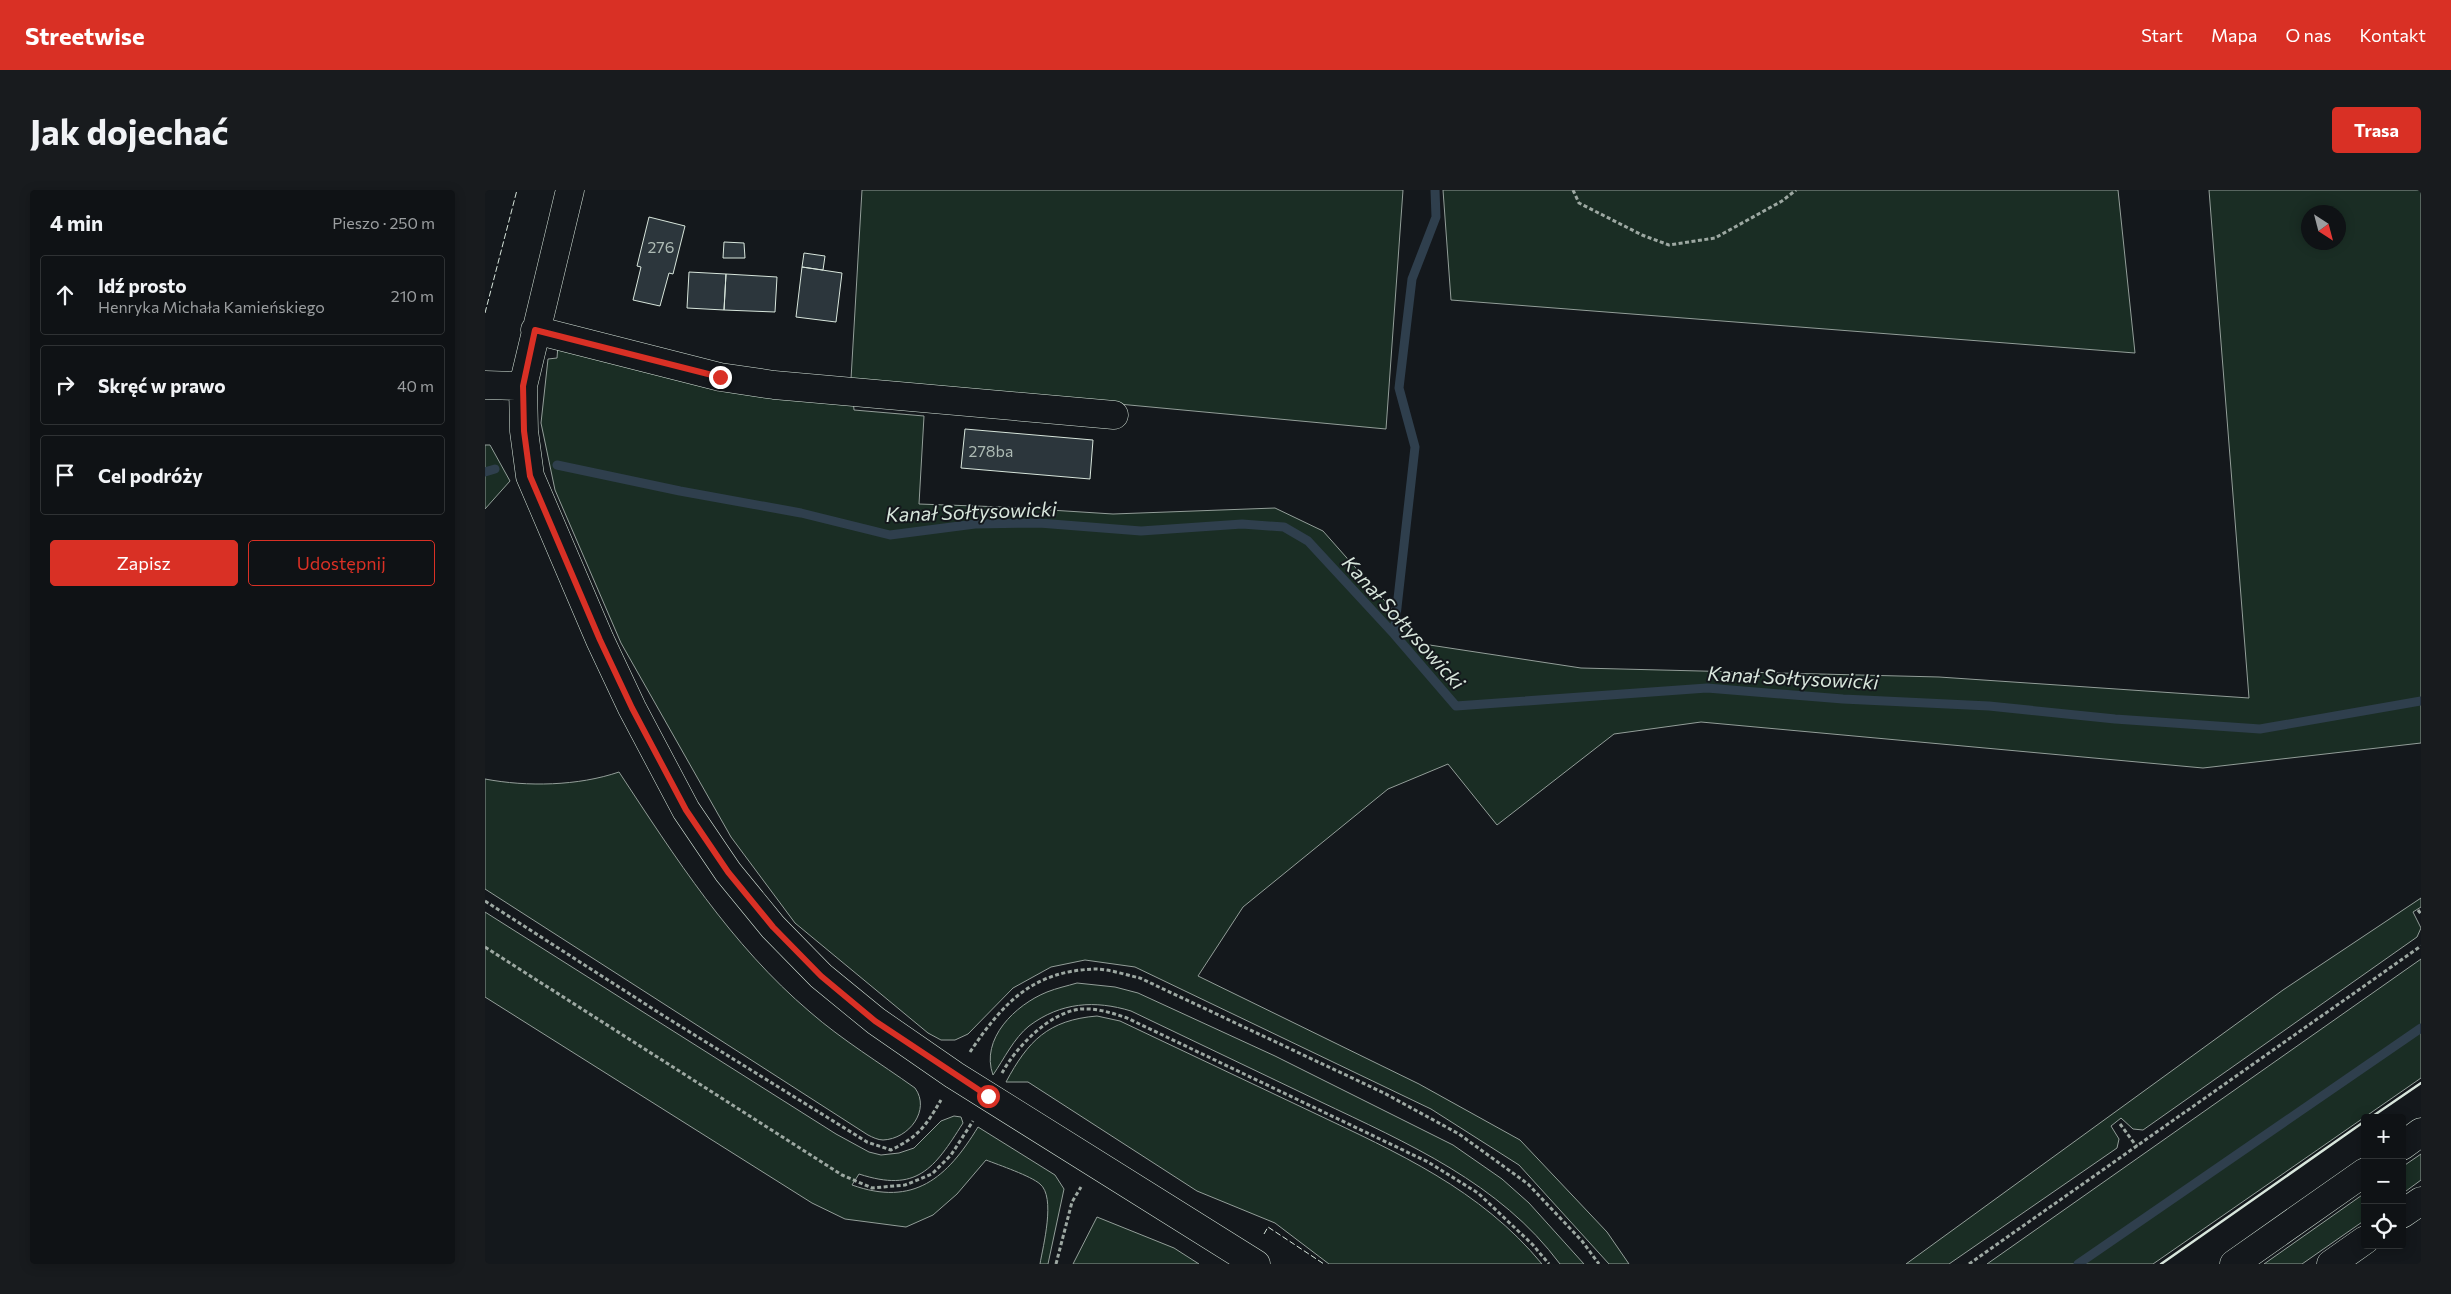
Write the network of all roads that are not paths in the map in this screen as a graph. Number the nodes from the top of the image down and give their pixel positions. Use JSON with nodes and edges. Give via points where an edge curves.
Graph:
{"nodes":[{"id":1,"x":570,"y":190,"type":"edge"},
{"id":2,"x":535,"y":330,"type":"junction"},
{"id":3,"x":485,"y":385,"type":"edge"},
{"id":4,"x":523,"y":386,"type":"junction"},
{"id":5,"x":1114,"y":415,"type":"dead end"},
{"id":6,"x":2421,"y":1132,"type":"edge"},
{"id":7,"x":2406,"y":1143,"type":"edge"},
{"id":8,"x":2361,"y":1175,"type":"edge"},
{"id":9,"x":2421,"y":1201,"type":"edge"},
{"id":10,"x":2406,"y":1211,"type":"edge"},
{"id":11,"x":2361,"y":1243,"type":"edge"},
{"id":12,"x":1256,"y":1264,"type":"edge"},
{"id":13,"x":2234,"y":1264,"type":"edge"},
{"id":14,"x":2331,"y":1264,"type":"edge"}],
"edges":[{"from":1,"to":2,"type":"main road"},
{"from":2,"to":4,"type":"main road"},
{"from":2,"to":5,"type":"main road","via":[[720,377],[774,385]]},
{"from":3,"to":4,"type":"main road"},
{"from":4,"to":12,"type":"main road","via":[[530,476],[636,716],[686,810],[728,872],[796,952],[875,1021],[954,1075]]},
{"from":6,"to":7,"type":"main road"},
{"from":8,"to":13,"type":"main road"},
{"from":9,"to":10,"type":"main road"},
{"from":11,"to":14,"type":"main road"}]}
